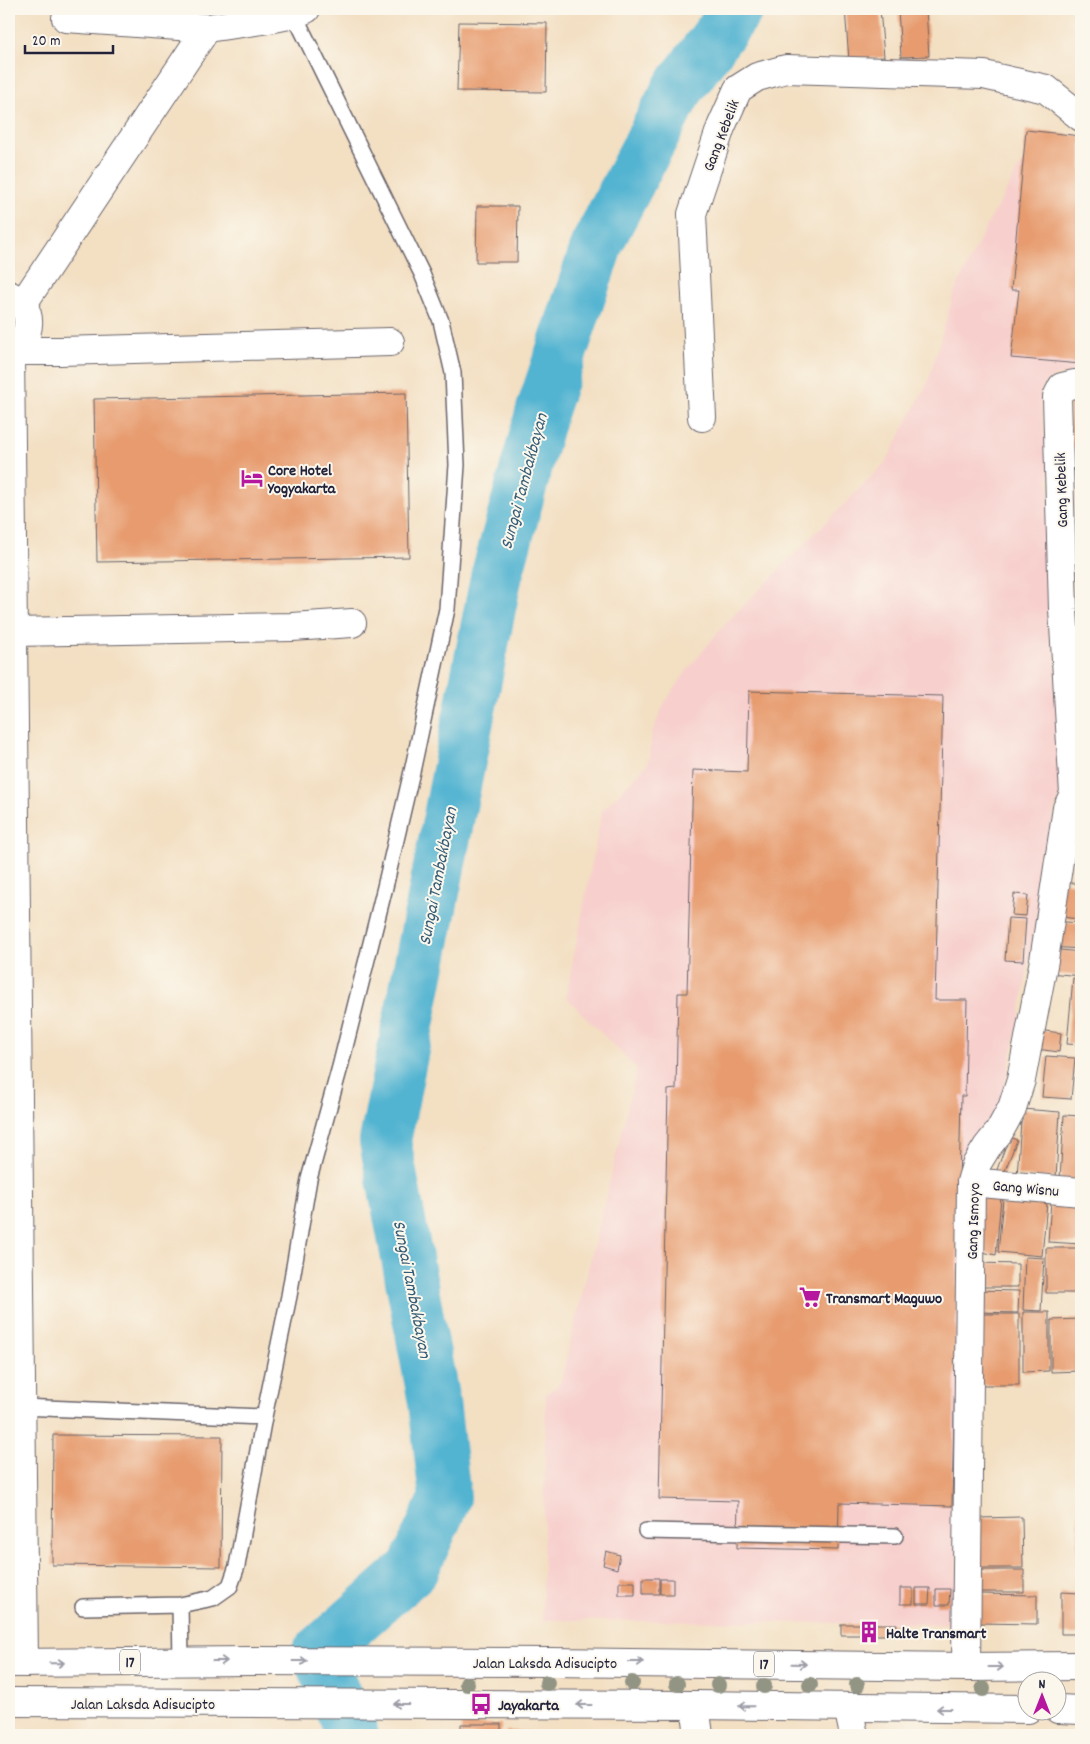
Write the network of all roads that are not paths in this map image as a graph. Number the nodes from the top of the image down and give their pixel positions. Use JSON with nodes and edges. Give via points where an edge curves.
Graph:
{"nodes":[{"id":1,"x":300,"y":11,"type":"edge"},
{"id":2,"x":66,"y":18,"type":"dead end"},
{"id":3,"x":198,"y":27,"type":"junction"},
{"id":4,"x":1081,"y":116,"type":"edge"},
{"id":5,"x":15,"y":299,"type":"edge"},
{"id":6,"x":390,"y":342,"type":"dead end"},
{"id":7,"x":16,"y":350,"type":"edge"},
{"id":8,"x":1081,"y":384,"type":"edge"},
{"id":9,"x":702,"y":417,"type":"dead end"},
{"id":10,"x":10,"y":464,"type":"edge"},
{"id":11,"x":352,"y":623,"type":"dead end"},
{"id":12,"x":13,"y":632,"type":"junction"},
{"id":13,"x":11,"y":665,"type":"edge"},
{"id":14,"x":1078,"y":794,"type":"edge"},
{"id":15,"x":12,"y":845,"type":"edge"},
{"id":16,"x":971,"y":1182,"type":"junction"},
{"id":17,"x":1081,"y":1192,"type":"edge"},
{"id":18,"x":14,"y":1316,"type":"edge"},
{"id":19,"x":21,"y":1407,"type":"junction"},
{"id":20,"x":264,"y":1417,"type":"junction"},
{"id":21,"x":646,"y":1531,"type":"dead end"},
{"id":22,"x":895,"y":1536,"type":"dead end"},
{"id":23,"x":180,"y":1605,"type":"junction"},
{"id":24,"x":83,"y":1607,"type":"dead end"},
{"id":25,"x":181,"y":1662,"type":"junction"},
{"id":26,"x":16,"y":1663,"type":"edge"},
{"id":27,"x":1081,"y":1666,"type":"edge"},
{"id":28,"x":966,"y":1667,"type":"junction"},
{"id":29,"x":9,"y":1702,"type":"edge"},
{"id":30,"x":695,"y":1705,"type":"junction"},
{"id":31,"x":848,"y":1707,"type":"junction"},
{"id":32,"x":1018,"y":1709,"type":"edge"},
{"id":33,"x":1068,"y":1709,"type":"edge"},
{"id":34,"x":1081,"y":1710,"type":"edge"},
{"id":35,"x":699,"y":1735,"type":"edge"},
{"id":36,"x":854,"y":1735,"type":"edge"}],
"edges":[{"from":1,"to":3,"type":"main road","via":[[269,19]]},
{"from":1,"to":20,"type":"lane","via":[[441,321],[453,373],[457,466],[447,609],[385,887],[309,1179]]},
{"from":2,"to":3,"type":"main road"},
{"from":3,"to":5,"type":"main road"},
{"from":4,"to":9,"type":"main road","name":"Gang Kebelik","via":[[1046,88],[984,75],[786,69],[757,77],[738,88],[721,127],[692,214]]},
{"from":5,"to":7,"type":"main road","via":[[27,314],[29,325]]},
{"from":6,"to":7,"type":"main road"},
{"from":7,"to":10,"type":"main road"},
{"from":8,"to":14,"type":"main road","name":"Gang Kebelik","via":[[1062,387],[1057,397],[1063,609]]},
{"from":10,"to":12,"type":"main road"},
{"from":11,"to":12,"type":"main road"},
{"from":12,"to":13,"type":"main road"},
{"from":13,"to":15,"type":"main road"},
{"from":14,"to":16,"type":"main road","name":"Gang Ismoyo","via":[[1067,808],[1044,960],[1021,1080],[1012,1108],[976,1165]]},
{"from":15,"to":18,"type":"main road"},
{"from":16,"to":17,"type":"main road","name":"Gang Wisnu"},
{"from":16,"to":28,"type":"main road","name":"Gang Ismoyo"},
{"from":18,"to":19,"type":"main road"},
{"from":19,"to":20,"type":"lane"},
{"from":19,"to":26,"type":"main road"},
{"from":20,"to":23,"type":"lane","via":[[237,1566],[230,1586],[213,1598]]},
{"from":21,"to":22,"type":"lane"},
{"from":23,"to":24,"type":"lane"},
{"from":23,"to":25,"type":"lane"},
{"from":26,"to":25,"type":"main road","name":"Jalan Laksda Adisucipto","number":"17","one_way":true},
{"from":25,"to":28,"type":"main road","name":"Jalan Laksda Adisucipto","number":"17","one_way":true,"via":[[635,1662]]},
{"from":28,"to":27,"type":"main road","name":"Jalan Laksda Adisucipto","number":"17","one_way":true},
{"from":30,"to":29,"type":"main road","name":"Jalan Laksda Adisucipto","one_way":true},
{"from":31,"to":30,"type":"main road","name":"Jalan Laksda Adisucipto","one_way":true},
{"from":30,"to":35,"type":"main road"},
{"from":32,"to":31,"type":"main road","name":"Jalan Laksda Adisucipto","one_way":true},
{"from":31,"to":36,"type":"main road"},
{"from":33,"to":34,"type":"main road"}]}
